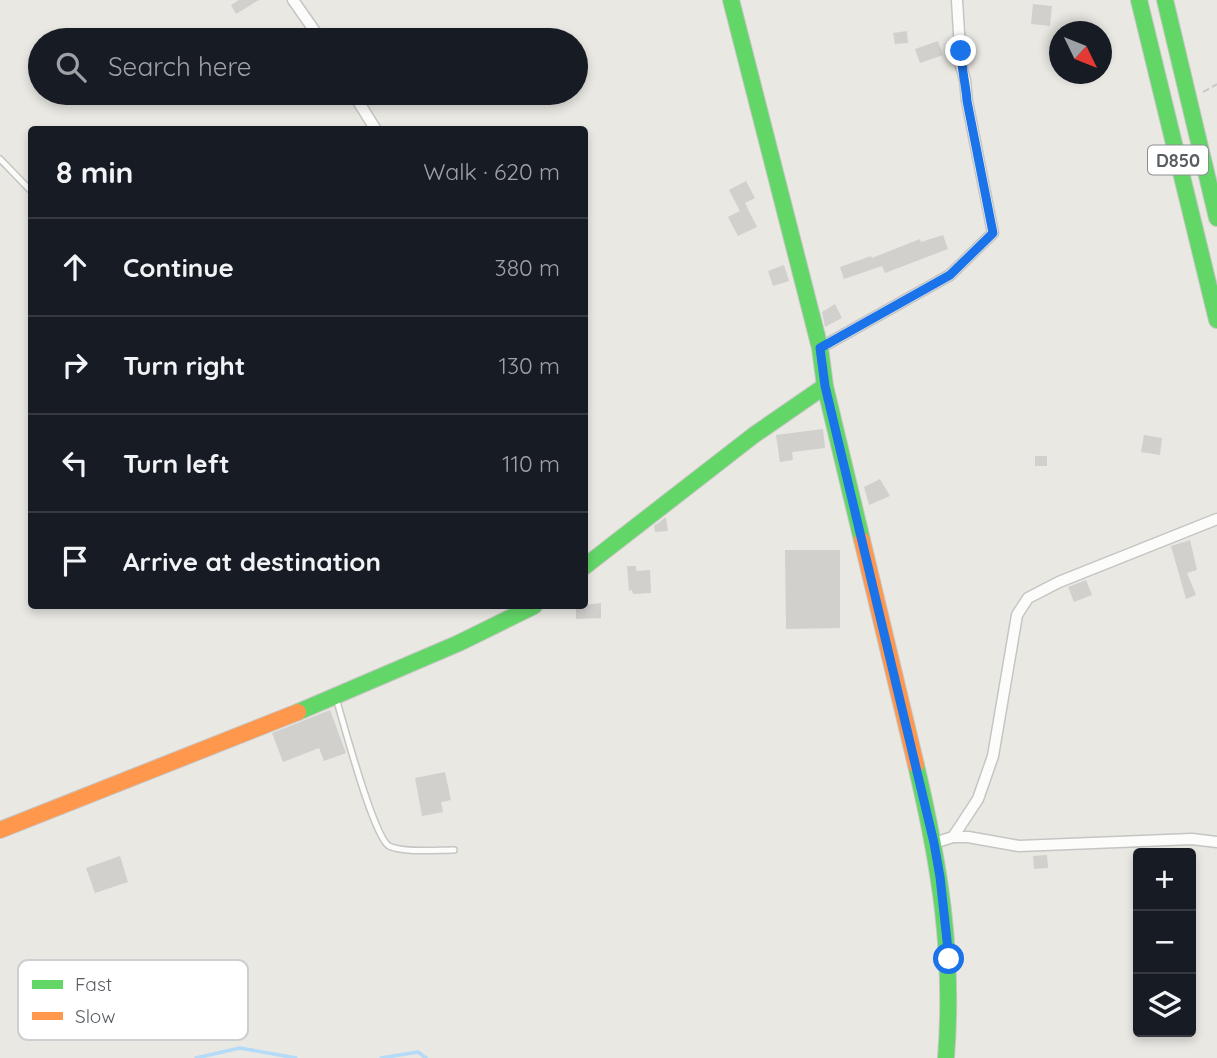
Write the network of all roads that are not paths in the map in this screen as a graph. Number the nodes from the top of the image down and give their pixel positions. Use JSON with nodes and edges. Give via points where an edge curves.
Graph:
{"nodes":[{"id":1,"x":293,"y":0,"type":"edge"},
{"id":2,"x":731,"y":0,"type":"edge"},
{"id":3,"x":957,"y":0,"type":"edge"},
{"id":4,"x":1139,"y":0,"type":"edge"},
{"id":5,"x":1165,"y":0,"type":"edge"},
{"id":6,"x":313,"y":28,"type":"edge"},
{"id":7,"x":360,"y":105,"type":"edge"},
{"id":8,"x":374,"y":126,"type":"edge"},
{"id":9,"x":0,"y":159,"type":"edge"},
{"id":10,"x":28,"y":188,"type":"edge"},
{"id":11,"x":1217,"y":218,"type":"edge"},
{"id":12,"x":1217,"y":320,"type":"edge"},
{"id":13,"x":820,"y":348,"type":"junction"},
{"id":14,"x":825,"y":386,"type":"junction"},
{"id":15,"x":1217,"y":519,"type":"edge"},
{"id":16,"x":588,"y":564,"type":"edge"},
{"id":17,"x":529,"y":609,"type":"edge"},
{"id":18,"x":335,"y":697,"type":"junction"},
{"id":19,"x":0,"y":830,"type":"edge"},
{"id":20,"x":953,"y":837,"type":"junction"},
{"id":21,"x":1217,"y":842,"type":"edge"},
{"id":22,"x":934,"y":843,"type":"junction"},
{"id":23,"x":454,"y":850,"type":"dead end"},
{"id":24,"x":946,"y":1058,"type":"edge"}],
"edges":[{"from":1,"to":6,"type":"street"},
{"from":2,"to":13,"type":"main road"},
{"from":3,"to":13,"type":"street","via":[[961,66],[993,233],[950,275]]},
{"from":4,"to":12,"type":"main road","number":"D850"},
{"from":5,"to":11,"type":"main road","number":"D850"},
{"from":7,"to":8,"type":"street"},
{"from":9,"to":10,"type":"lane"},
{"from":13,"to":14,"type":"main road"},
{"from":14,"to":16,"type":"main road"},
{"from":14,"to":22,"type":"main road"},
{"from":15,"to":20,"type":"street","via":[[1028,598],[1017,615],[993,756],[978,799]]},
{"from":17,"to":18,"type":"main road"},
{"from":18,"to":19,"type":"main road"},
{"from":18,"to":23,"type":"lane","via":[[374,822],[385,841],[405,849]]},
{"from":20,"to":21,"type":"street","via":[[1019,846],[1192,839]]},
{"from":20,"to":22,"type":"street"},
{"from":22,"to":24,"type":"main road","via":[[949,959]]}]}
